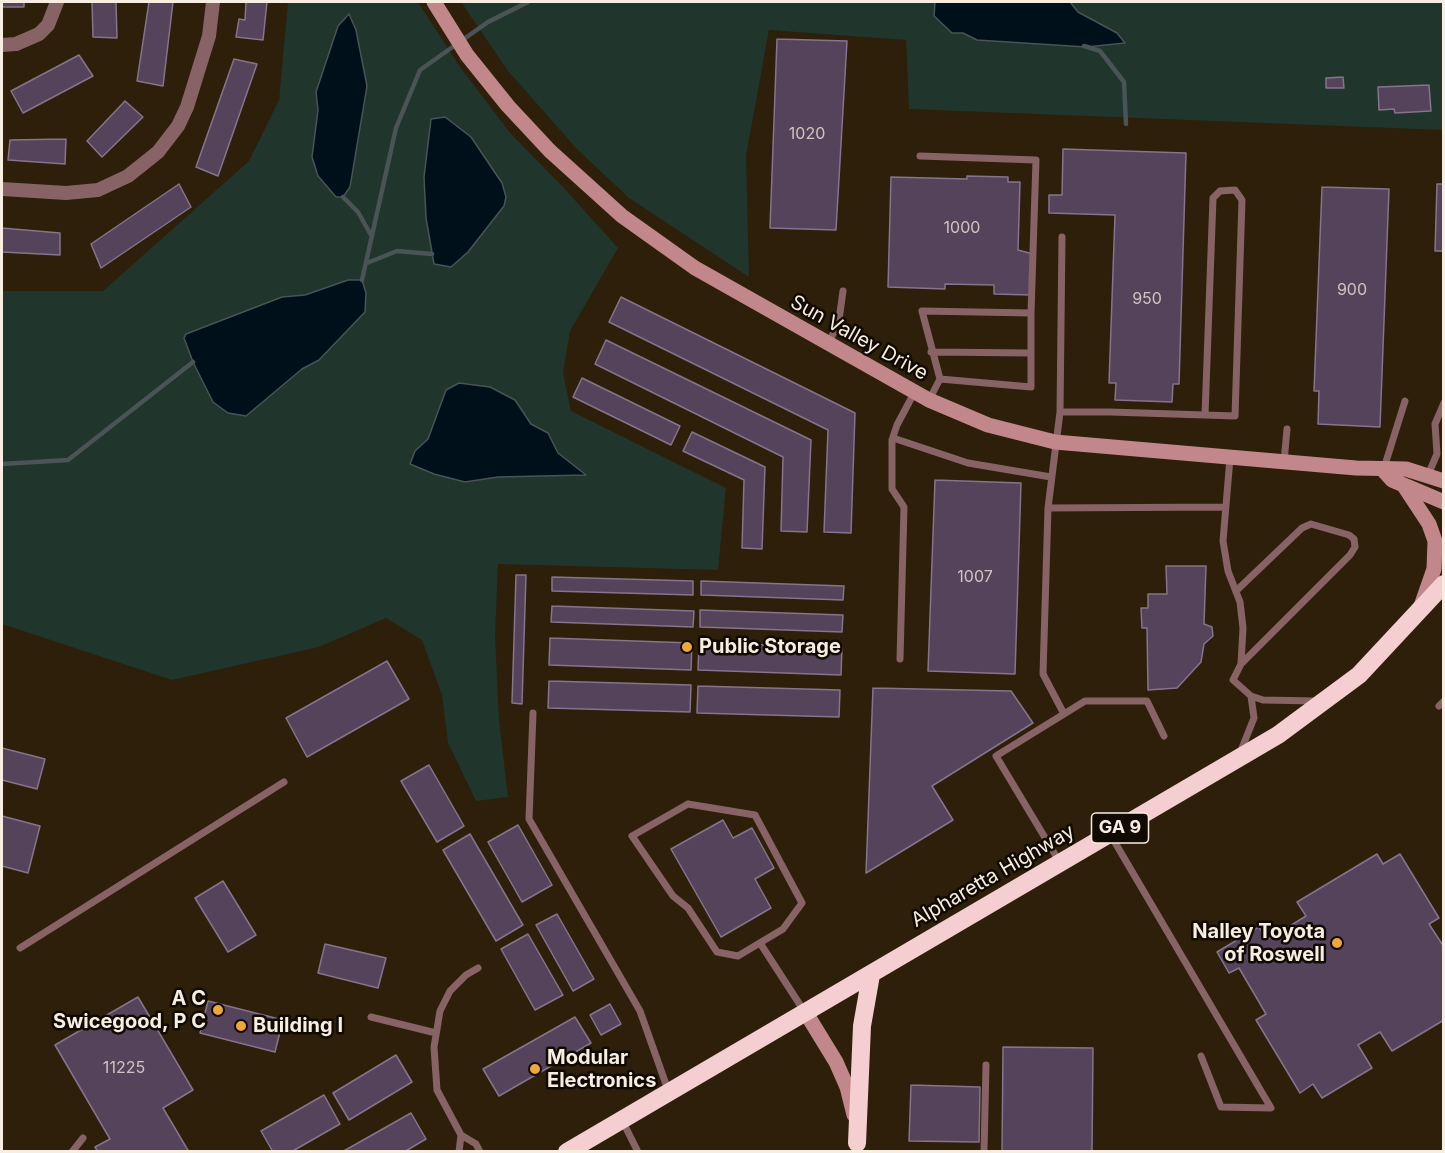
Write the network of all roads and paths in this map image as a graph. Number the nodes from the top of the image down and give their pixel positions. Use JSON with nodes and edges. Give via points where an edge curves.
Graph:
{"nodes":[{"id":1,"x":57,"y":2,"type":"edge"},
{"id":2,"x":213,"y":2,"type":"edge"},
{"id":3,"x":434,"y":2,"type":"edge"},
{"id":4,"x":2,"y":45,"type":"edge"},
{"id":5,"x":920,"y":156,"type":"dead end"},
{"id":6,"x":2,"y":189,"type":"edge"},
{"id":7,"x":1062,"y":237,"type":"dead end"},
{"id":8,"x":843,"y":291,"type":"dead end"},
{"id":9,"x":1031,"y":312,"type":"junction"},
{"id":10,"x":828,"y":345,"type":"junction"},
{"id":11,"x":931,"y":352,"type":"junction"},
{"id":12,"x":1031,"y":352,"type":"junction"},
{"id":13,"x":940,"y":379,"type":"junction"},
{"id":14,"x":914,"y":393,"type":"junction"},
{"id":15,"x":929,"y":400,"type":"junction"},
{"id":16,"x":1405,"y":400,"type":"dead end"},
{"id":17,"x":1443,"y":403,"type":"edge"},
{"id":18,"x":1060,"y":412,"type":"junction"},
{"id":19,"x":1205,"y":415,"type":"junction"},
{"id":20,"x":1287,"y":429,"type":"dead end"},
{"id":21,"x":893,"y":438,"type":"junction"},
{"id":22,"x":1443,"y":440,"type":"edge"},
{"id":23,"x":1055,"y":442,"type":"junction"},
{"id":24,"x":1435,"y":442,"type":"junction"},
{"id":25,"x":1230,"y":458,"type":"junction"},
{"id":26,"x":1284,"y":462,"type":"junction"},
{"id":27,"x":1383,"y":470,"type":"junction"},
{"id":28,"x":1428,"y":475,"type":"junction"},
{"id":29,"x":1051,"y":477,"type":"junction"},
{"id":30,"x":1443,"y":481,"type":"edge"},
{"id":31,"x":1404,"y":486,"type":"junction"},
{"id":32,"x":1443,"y":502,"type":"edge"},
{"id":33,"x":1225,"y":507,"type":"junction"},
{"id":34,"x":1048,"y":508,"type":"junction"},
{"id":35,"x":1443,"y":584,"type":"edge"},
{"id":36,"x":1236,"y":591,"type":"junction"},
{"id":37,"x":1443,"y":597,"type":"edge"},
{"id":38,"x":1419,"y":612,"type":"junction"},
{"id":39,"x":900,"y":658,"type":"dead end"},
{"id":40,"x":1241,"y":664,"type":"junction"},
{"id":41,"x":1251,"y":696,"type":"junction"},
{"id":42,"x":1328,"y":700,"type":"junction"},
{"id":43,"x":533,"y":713,"type":"dead end"},
{"id":44,"x":1064,"y":714,"type":"junction"},
{"id":45,"x":1164,"y":736,"type":"dead end"},
{"id":46,"x":1236,"y":760,"type":"junction"},
{"id":47,"x":284,"y":782,"type":"dead end"},
{"id":48,"x":1110,"y":834,"type":"junction"},
{"id":49,"x":1060,"y":863,"type":"junction"},
{"id":50,"x":760,"y":943,"type":"junction"},
{"id":51,"x":20,"y":948,"type":"dead end"},
{"id":52,"x":478,"y":968,"type":"dead end"},
{"id":53,"x":871,"y":975,"type":"junction"},
{"id":54,"x":806,"y":1013,"type":"junction"},
{"id":55,"x":371,"y":1017,"type":"dead end"},
{"id":56,"x":436,"y":1033,"type":"junction"},
{"id":57,"x":1201,"y":1056,"type":"dead end"},
{"id":58,"x":986,"y":1065,"type":"dead end"},
{"id":59,"x":669,"y":1092,"type":"junction"},
{"id":60,"x":622,"y":1119,"type":"junction"},
{"id":61,"x":460,"y":1135,"type":"junction"},
{"id":62,"x":83,"y":1138,"type":"dead end"},
{"id":63,"x":857,"y":1147,"type":"edge"},
{"id":64,"x":72,"y":1152,"type":"edge"},
{"id":65,"x":459,"y":1152,"type":"edge"},
{"id":66,"x":480,"y":1152,"type":"edge"},
{"id":67,"x":567,"y":1152,"type":"edge"},
{"id":68,"x":638,"y":1152,"type":"edge"},
{"id":69,"x":984,"y":1152,"type":"edge"}],
"edges":[{"from":1,"to":4,"type":"street","via":[[48,25],[39,34],[16,44]]},
{"from":2,"to":6,"type":"street","via":[[209,36],[187,107],[158,152],[128,176],[98,190],[66,194]]},
{"from":3,"to":10,"type":"street","name":"Sun Valley Drive","via":[[487,81],[550,151],[622,216],[695,268]]},
{"from":5,"to":9,"type":"lane","via":[[1036,160]]},
{"from":7,"to":18,"type":"lane"},
{"from":8,"to":10,"type":"lane","via":[[839,320]]},
{"from":9,"to":11,"type":"lane","via":[[922,311]]},
{"from":9,"to":12,"type":"lane"},
{"from":10,"to":14,"type":"street","name":"Sun Valley Drive"},
{"from":11,"to":12,"type":"lane"},
{"from":11,"to":13,"type":"lane"},
{"from":12,"to":13,"type":"lane","via":[[1031,387]]},
{"from":13,"to":15,"type":"lane"},
{"from":14,"to":15,"type":"street","name":"Sun Valley Drive"},
{"from":14,"to":21,"type":"lane"},
{"from":15,"to":23,"type":"street","name":"Sun Valley Drive","via":[[988,425]]},
{"from":16,"to":27,"type":"lane"},
{"from":17,"to":24,"type":"lane","via":[[1435,423]]},
{"from":18,"to":19,"type":"lane"},
{"from":18,"to":23,"type":"lane"},
{"from":19,"to":19,"type":"lane","via":[[1235,416],[1242,200],[1235,190],[1220,191],[1213,198]]},
{"from":20,"to":26,"type":"lane"},
{"from":21,"to":29,"type":"lane","via":[[968,464]]},
{"from":21,"to":39,"type":"lane","via":[[892,489],[904,507]]},
{"from":22,"to":24,"type":"lane"},
{"from":23,"to":25,"type":"street","name":"Sun Valley Drive"},
{"from":23,"to":29,"type":"lane"},
{"from":24,"to":28,"type":"lane","via":[[1437,454]]},
{"from":25,"to":26,"type":"street","name":"Sun Valley Drive"},
{"from":25,"to":33,"type":"lane"},
{"from":26,"to":27,"type":"street","name":"Sun Valley Drive"},
{"from":27,"to":28,"type":"street","name":"Sun Valley Drive","via":[[1406,469]]},
{"from":27,"to":31,"type":"street"},
{"from":28,"to":30,"type":"street","name":"Sun Valley Drive"},
{"from":29,"to":34,"type":"lane"},
{"from":31,"to":32,"type":"street"},
{"from":31,"to":38,"type":"street","via":[[1436,541],[1434,569]]},
{"from":33,"to":34,"type":"lane"},
{"from":33,"to":36,"type":"lane","via":[[1223,540]]},
{"from":34,"to":44,"type":"lane","via":[[1043,674]]},
{"from":35,"to":38,"type":"highway","name":"Alpharetta Highway","number":"GA 9"},
{"from":36,"to":40,"type":"lane","via":[[1243,627]]},
{"from":36,"to":40,"type":"lane","via":[[1302,528],[1311,524],[1354,539],[1350,555]]},
{"from":37,"to":38,"type":"highway"},
{"from":38,"to":42,"type":"highway","name":"Alpharetta Highway","number":"GA 9","via":[[1366,669]]},
{"from":40,"to":41,"type":"lane","via":[[1233,680]]},
{"from":41,"to":42,"type":"lane","via":[[1282,702]]},
{"from":41,"to":46,"type":"lane","via":[[1254,718]]},
{"from":42,"to":46,"type":"highway","name":"Alpharetta Highway","number":"GA 9"},
{"from":43,"to":59,"type":"lane","via":[[529,819],[640,1011]]},
{"from":44,"to":45,"type":"lane","via":[[1084,701],[1147,701]]},
{"from":44,"to":49,"type":"lane","via":[[996,756]]},
{"from":46,"to":48,"type":"highway","name":"Alpharetta Highway","number":"GA 9"},
{"from":47,"to":51,"type":"lane"},
{"from":48,"to":49,"type":"highway","name":"Alpharetta Highway","number":"GA 9"},
{"from":48,"to":57,"type":"lane","via":[[1271,1108],[1221,1107]]},
{"from":49,"to":53,"type":"highway","name":"Alpharetta Highway","number":"GA 9"},
{"from":50,"to":50,"type":"lane","via":[[783,929],[802,903],[755,816],[688,804],[632,836],[717,952],[738,956]]},
{"from":50,"to":54,"type":"lane"},
{"from":52,"to":56,"type":"lane","via":[[450,991]]},
{"from":53,"to":54,"type":"highway","name":"Alpharetta Highway","number":"GA 9"},
{"from":53,"to":63,"type":"highway","via":[[862,1026]]},
{"from":54,"to":59,"type":"highway","name":"Alpharetta Highway","number":"GA 9"},
{"from":54,"to":63,"type":"street","via":[[847,1087]]},
{"from":55,"to":56,"type":"lane"},
{"from":56,"to":61,"type":"lane","via":[[437,1090]]},
{"from":58,"to":69,"type":"lane"},
{"from":59,"to":60,"type":"highway","name":"Alpharetta Highway","number":"GA 9"},
{"from":60,"to":67,"type":"highway","name":"Alpharetta Highway","number":"GA 9"},
{"from":60,"to":68,"type":"lane"},
{"from":61,"to":65,"type":"lane"},
{"from":61,"to":66,"type":"lane","via":[[476,1144]]},
{"from":62,"to":64,"type":"lane"}]}
